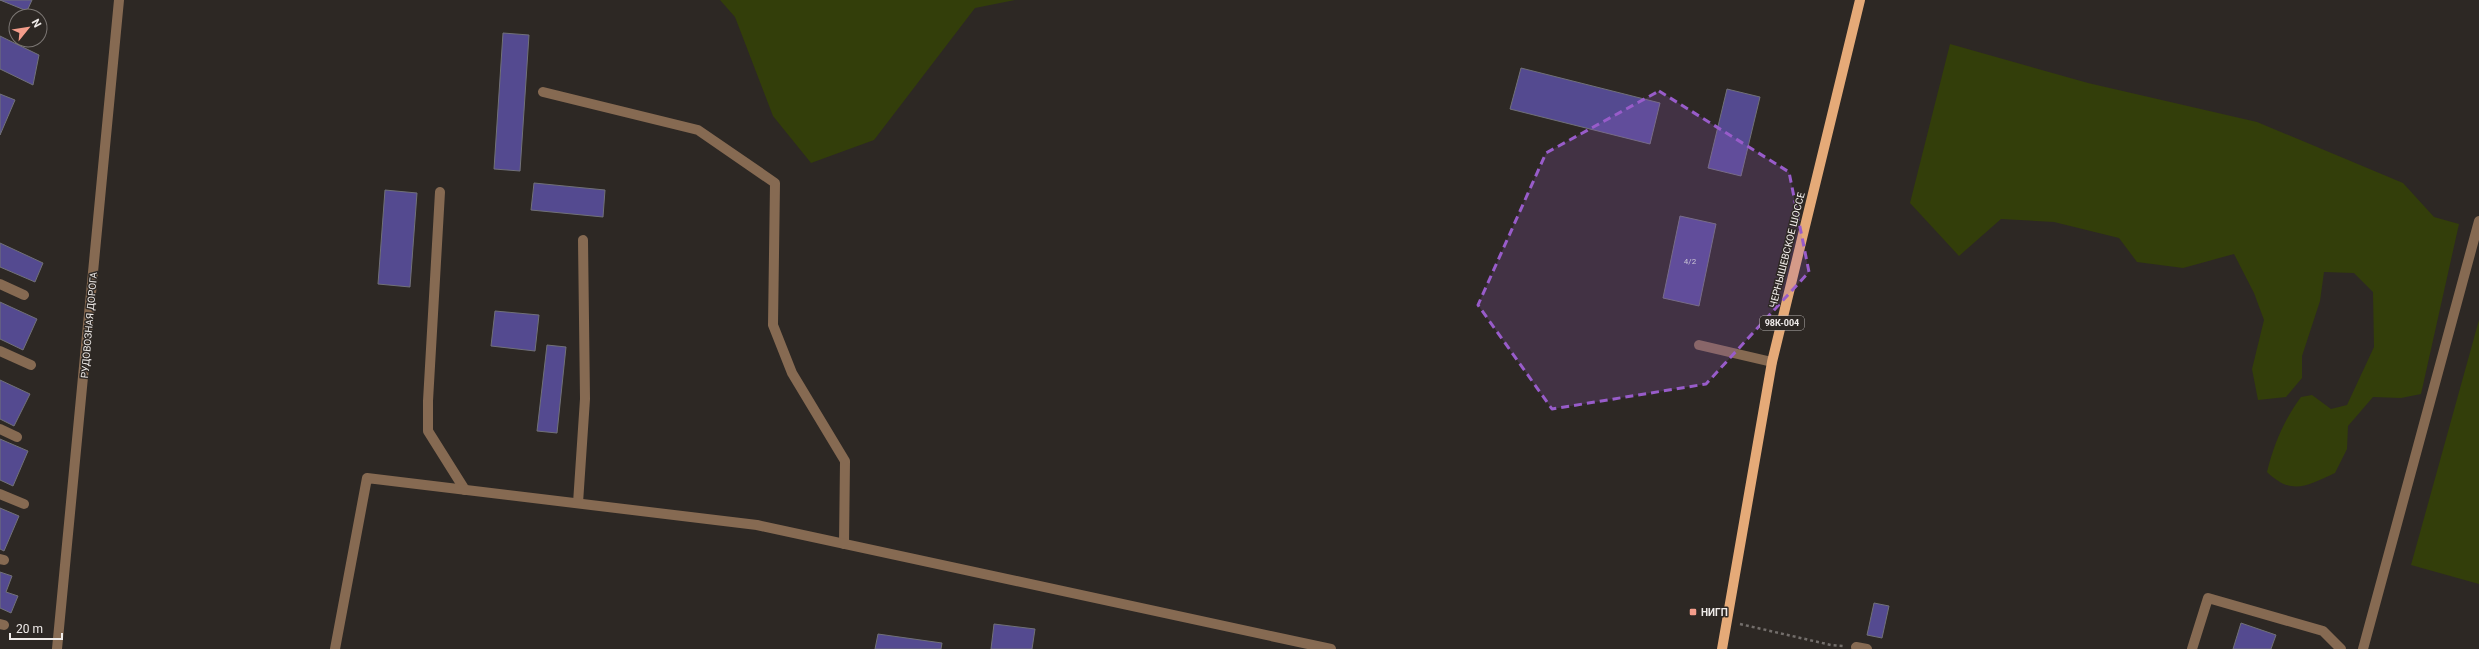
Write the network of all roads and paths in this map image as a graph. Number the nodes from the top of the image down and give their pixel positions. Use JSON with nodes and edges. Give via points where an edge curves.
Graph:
{"nodes":[{"id":1,"x":119,"y":0,"type":"edge"},
{"id":2,"x":1860,"y":0,"type":"edge"},
{"id":3,"x":543,"y":92,"type":"dead end"},
{"id":4,"x":440,"y":192,"type":"dead end"},
{"id":5,"x":2479,"y":221,"type":"edge"},
{"id":6,"x":582,"y":240,"type":"dead end"},
{"id":7,"x":0,"y":284,"type":"edge"},
{"id":8,"x":24,"y":295,"type":"dead end"},
{"id":9,"x":1698,"y":345,"type":"dead end"},
{"id":10,"x":0,"y":351,"type":"edge"},
{"id":11,"x":1772,"y":362,"type":"junction"},
{"id":12,"x":31,"y":365,"type":"dead end"},
{"id":13,"x":0,"y":429,"type":"edge"},
{"id":14,"x":18,"y":437,"type":"dead end"},
{"id":15,"x":465,"y":490,"type":"junction"},
{"id":16,"x":0,"y":494,"type":"edge"},
{"id":17,"x":578,"y":503,"type":"junction"},
{"id":18,"x":24,"y":504,"type":"dead end"},
{"id":19,"x":844,"y":544,"type":"junction"},
{"id":20,"x":1729,"y":621,"type":"junction"},
{"id":21,"x":1831,"y":645,"type":"dead end"},
{"id":22,"x":1856,"y":647,"type":"dead end"},
{"id":23,"x":57,"y":649,"type":"edge"},
{"id":24,"x":335,"y":649,"type":"edge"},
{"id":25,"x":1331,"y":649,"type":"edge"},
{"id":26,"x":1722,"y":649,"type":"edge"},
{"id":27,"x":1867,"y":649,"type":"edge"},
{"id":28,"x":2192,"y":649,"type":"edge"},
{"id":29,"x":2341,"y":649,"type":"edge"},
{"id":30,"x":2363,"y":649,"type":"edge"}],
"edges":[{"from":1,"to":23,"type":"street","name":"РУДОВОЗНАЯ ДОРОГА"},
{"from":2,"to":11,"type":"main road","name":"ЧЕРНЫШЕВСКОЕ ШОССЕ","number":"98К-004"},
{"from":3,"to":19,"type":"street","via":[[698,130],[775,183],[773,325],[792,373],[845,461]]},
{"from":4,"to":15,"type":"street","via":[[428,431]]},
{"from":5,"to":30,"type":"street"},
{"from":6,"to":17,"type":"street","via":[[585,399]]},
{"from":7,"to":8,"type":"street"},
{"from":9,"to":11,"type":"street"},
{"from":10,"to":12,"type":"street"},
{"from":11,"to":20,"type":"main road","name":"ЧЕРНЫШЕВСКОЕ ШОССЕ","number":"98К-004"},
{"from":13,"to":14,"type":"street"},
{"from":15,"to":17,"type":"street"},
{"from":15,"to":24,"type":"street","via":[[367,478]]},
{"from":16,"to":18,"type":"street"},
{"from":17,"to":19,"type":"street","via":[[757,525]]},
{"from":19,"to":25,"type":"street"},
{"from":20,"to":21,"type":"path"},
{"from":20,"to":26,"type":"main road","name":"ЧЕРНЫШЕВСКОЕ ШОССЕ","number":"98К-004"},
{"from":22,"to":27,"type":"street"},
{"from":28,"to":29,"type":"street","via":[[2208,598],[2323,631]]}]}
